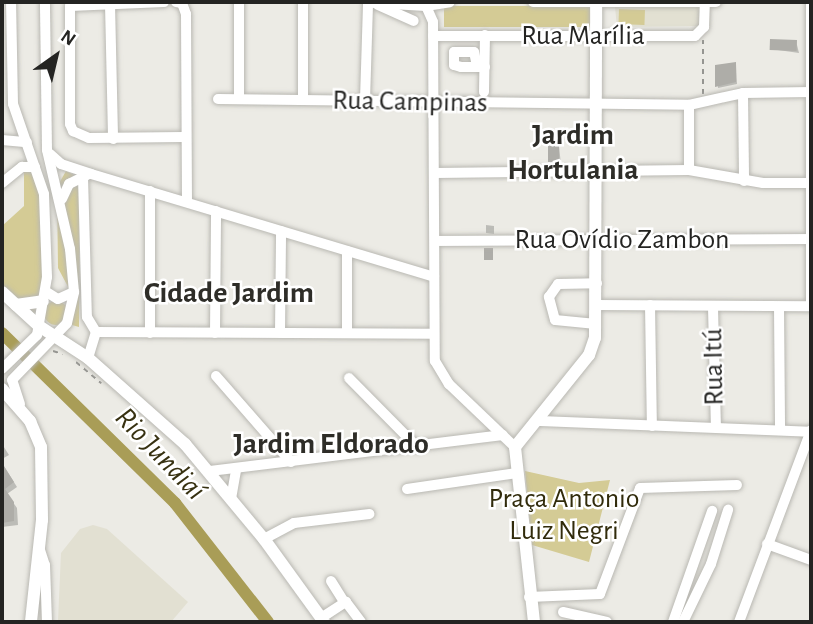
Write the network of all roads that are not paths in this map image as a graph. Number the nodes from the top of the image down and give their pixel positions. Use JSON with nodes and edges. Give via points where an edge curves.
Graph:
{"nodes":[{"id":1,"x":11,"y":2,"type":"edge"},
{"id":2,"x":45,"y":2,"type":"edge"},
{"id":3,"x":164,"y":2,"type":"edge"},
{"id":4,"x":176,"y":2,"type":"edge"},
{"id":5,"x":239,"y":2,"type":"edge"},
{"id":6,"x":303,"y":2,"type":"edge"},
{"id":7,"x":371,"y":2,"type":"edge"},
{"id":8,"x":450,"y":2,"type":"edge"},
{"id":9,"x":533,"y":2,"type":"edge"},
{"id":10,"x":596,"y":2,"type":"edge"},
{"id":11,"x":705,"y":2,"type":"edge"},
{"id":12,"x":716,"y":2,"type":"edge"},
{"id":13,"x":811,"y":2,"type":"edge"},
{"id":14,"x":110,"y":4,"type":"junction"},
{"id":15,"x":421,"y":6,"type":"junction"},
{"id":16,"x":430,"y":17,"type":"junction"},
{"id":17,"x":417,"y":22,"type":"junction"},
{"id":18,"x":485,"y":35,"type":"junction"},
{"id":19,"x":433,"y":36,"type":"junction"},
{"id":20,"x":596,"y":36,"type":"junction"},
{"id":21,"x":484,"y":92,"type":"dead end"},
{"id":22,"x":810,"y":92,"type":"edge"},
{"id":23,"x":743,"y":93,"type":"junction"},
{"id":24,"x":239,"y":98,"type":"junction"},
{"id":25,"x":218,"y":99,"type":"dead end"},
{"id":26,"x":303,"y":100,"type":"junction"},
{"id":27,"x":365,"y":100,"type":"junction"},
{"id":28,"x":434,"y":104,"type":"junction"},
{"id":29,"x":594,"y":105,"type":"junction"},
{"id":30,"x":690,"y":105,"type":"junction"},
{"id":31,"x":184,"y":138,"type":"junction"},
{"id":32,"x":113,"y":139,"type":"junction"},
{"id":33,"x":2,"y":140,"type":"edge"},
{"id":34,"x":27,"y":142,"type":"junction"},
{"id":35,"x":47,"y":150,"type":"junction"},
{"id":36,"x":35,"y":167,"type":"junction"},
{"id":37,"x":689,"y":170,"type":"junction"},
{"id":38,"x":594,"y":172,"type":"junction"},
{"id":39,"x":435,"y":173,"type":"junction"},
{"id":40,"x":87,"y":175,"type":"junction"},
{"id":41,"x":744,"y":181,"type":"junction"},
{"id":42,"x":2,"y":183,"type":"edge"},
{"id":43,"x":811,"y":183,"type":"edge"},
{"id":44,"x":150,"y":191,"type":"junction"},
{"id":45,"x":61,"y":201,"type":"junction"},
{"id":46,"x":187,"y":202,"type":"junction"},
{"id":47,"x":215,"y":211,"type":"junction"},
{"id":48,"x":281,"y":231,"type":"junction"},
{"id":49,"x":810,"y":239,"type":"edge"},
{"id":50,"x":595,"y":240,"type":"junction"},
{"id":51,"x":435,"y":241,"type":"junction"},
{"id":52,"x":347,"y":251,"type":"junction"},
{"id":53,"x":434,"y":277,"type":"junction"},
{"id":54,"x":597,"y":283,"type":"junction"},
{"id":55,"x":2,"y":292,"type":"edge"},
{"id":56,"x":74,"y":292,"type":"junction"},
{"id":57,"x":44,"y":296,"type":"junction"},
{"id":58,"x":16,"y":305,"type":"junction"},
{"id":59,"x":596,"y":305,"type":"junction"},
{"id":60,"x":650,"y":305,"type":"junction"},
{"id":61,"x":811,"y":306,"type":"edge"},
{"id":62,"x":713,"y":307,"type":"junction"},
{"id":63,"x":779,"y":307,"type":"junction"},
{"id":64,"x":596,"y":324,"type":"junction"},
{"id":65,"x":39,"y":326,"type":"junction"},
{"id":66,"x":96,"y":332,"type":"junction"},
{"id":67,"x":347,"y":332,"type":"junction"},
{"id":68,"x":150,"y":333,"type":"junction"},
{"id":69,"x":215,"y":333,"type":"junction"},
{"id":70,"x":280,"y":333,"type":"junction"},
{"id":71,"x":434,"y":334,"type":"junction"},
{"id":72,"x":44,"y":342,"type":"junction"},
{"id":73,"x":88,"y":358,"type":"junction"},
{"id":74,"x":10,"y":368,"type":"edge"},
{"id":75,"x":216,"y":376,"type":"dead end"},
{"id":76,"x":349,"y":378,"type":"dead end"},
{"id":77,"x":2,"y":389,"type":"edge"},
{"id":78,"x":24,"y":414,"type":"junction"},
{"id":79,"x":539,"y":421,"type":"junction"},
{"id":80,"x":652,"y":426,"type":"junction"},
{"id":81,"x":716,"y":426,"type":"junction"},
{"id":82,"x":780,"y":428,"type":"junction"},
{"id":83,"x":811,"y":431,"type":"edge"},
{"id":84,"x":503,"y":435,"type":"junction"},
{"id":85,"x":515,"y":447,"type":"junction"},
{"id":86,"x":418,"y":448,"type":"junction"},
{"id":87,"x":291,"y":462,"type":"junction"},
{"id":88,"x":236,"y":470,"type":"junction"},
{"id":89,"x":210,"y":471,"type":"junction"},
{"id":90,"x":517,"y":473,"type":"junction"},
{"id":91,"x":737,"y":485,"type":"dead end"},
{"id":92,"x":407,"y":489,"type":"dead end"},
{"id":93,"x":231,"y":499,"type":"junction"},
{"id":94,"x":727,"y":510,"type":"dead end"},
{"id":95,"x":712,"y":511,"type":"dead end"},
{"id":96,"x":369,"y":514,"type":"dead end"},
{"id":97,"x":264,"y":539,"type":"junction"},
{"id":98,"x":767,"y":544,"type":"junction"},
{"id":99,"x":39,"y":547,"type":"junction"},
{"id":100,"x":811,"y":560,"type":"edge"},
{"id":101,"x":331,"y":581,"type":"dead end"},
{"id":102,"x":529,"y":597,"type":"junction"},
{"id":103,"x":344,"y":602,"type":"junction"},
{"id":104,"x":563,"y":612,"type":"dead end"},
{"id":105,"x":323,"y":620,"type":"edge"},
{"id":106,"x":30,"y":622,"type":"edge"},
{"id":107,"x":47,"y":622,"type":"edge"},
{"id":108,"x":361,"y":622,"type":"edge"},
{"id":109,"x":536,"y":622,"type":"edge"},
{"id":110,"x":607,"y":622,"type":"edge"},
{"id":111,"x":673,"y":622,"type":"edge"},
{"id":112,"x":682,"y":622,"type":"edge"},
{"id":113,"x":739,"y":622,"type":"edge"}],
"edges":[{"from":1,"to":34,"type":"street","via":[[13,104]]},
{"from":2,"to":35,"type":"street"},
{"from":3,"to":14,"type":"street"},
{"from":4,"to":31,"type":"street","via":[[182,3],[186,14]]},
{"from":5,"to":24,"type":"street"},
{"from":6,"to":26,"type":"street"},
{"from":7,"to":15,"type":"street"},
{"from":7,"to":17,"type":"street"},
{"from":7,"to":27,"type":"street"},
{"from":8,"to":15,"type":"street"},
{"from":9,"to":10,"type":"street"},
{"from":10,"to":11,"type":"street"},
{"from":10,"to":20,"type":"main road"},
{"from":11,"to":12,"type":"street"},
{"from":11,"to":20,"type":"street","name":"Rua Marília","via":[[703,30],[695,36]]},
{"from":13,"to":22,"type":"street"},
{"from":14,"to":32,"type":"street"},
{"from":14,"to":32,"type":"street","via":[[74,4],[68,10],[69,115],[73,131],[80,136]]},
{"from":15,"to":16,"type":"street"},
{"from":15,"to":17,"type":"street","via":[[411,13]]},
{"from":16,"to":17,"type":"street"},
{"from":16,"to":19,"type":"street"},
{"from":17,"to":19,"type":"street"},
{"from":18,"to":19,"type":"street","name":"Rua Marília"},
{"from":18,"to":20,"type":"street","name":"Rua Marília"},
{"from":18,"to":21,"type":"street"},
{"from":19,"to":28,"type":"street"},
{"from":20,"to":29,"type":"main road"},
{"from":22,"to":23,"type":"street","name":"Rua Campinas"},
{"from":22,"to":43,"type":"street"},
{"from":23,"to":30,"type":"street","name":"Rua Campinas"},
{"from":23,"to":41,"type":"street"},
{"from":24,"to":25,"type":"street","name":"Rua Campinas"},
{"from":24,"to":26,"type":"street","name":"Rua Campinas"},
{"from":26,"to":27,"type":"street","name":"Rua Campinas"},
{"from":27,"to":28,"type":"street","name":"Rua Campinas"},
{"from":28,"to":29,"type":"street","name":"Rua Campinas"},
{"from":28,"to":39,"type":"street"},
{"from":29,"to":30,"type":"street","name":"Rua Campinas"},
{"from":29,"to":38,"type":"main road"},
{"from":30,"to":37,"type":"street"},
{"from":31,"to":32,"type":"street"},
{"from":31,"to":46,"type":"street"},
{"from":33,"to":34,"type":"street"},
{"from":34,"to":36,"type":"street"},
{"from":35,"to":40,"type":"street","via":[[55,161]]},
{"from":35,"to":45,"type":"street"},
{"from":36,"to":42,"type":"street","via":[[22,167]]},
{"from":36,"to":57,"type":"street","via":[[44,194],[47,229]]},
{"from":37,"to":38,"type":"street"},
{"from":37,"to":41,"type":"street"},
{"from":38,"to":39,"type":"street"},
{"from":38,"to":50,"type":"main road"},
{"from":39,"to":51,"type":"street"},
{"from":40,"to":44,"type":"street"},
{"from":40,"to":45,"type":"street","via":[[69,184]]},
{"from":40,"to":66,"type":"street","via":[[87,317]]},
{"from":41,"to":43,"type":"street"},
{"from":43,"to":49,"type":"street"},
{"from":44,"to":46,"type":"street"},
{"from":44,"to":68,"type":"street"},
{"from":45,"to":56,"type":"street"},
{"from":46,"to":47,"type":"street"},
{"from":47,"to":48,"type":"street"},
{"from":47,"to":69,"type":"street"},
{"from":48,"to":52,"type":"street"},
{"from":48,"to":70,"type":"street"},
{"from":49,"to":50,"type":"street","name":"Rua Ovídio Zambon"},
{"from":49,"to":61,"type":"street"},
{"from":50,"to":51,"type":"street","name":"Rua Ovídio Zambon"},
{"from":50,"to":54,"type":"main road"},
{"from":51,"to":53,"type":"street"},
{"from":52,"to":53,"type":"street"},
{"from":52,"to":67,"type":"street"},
{"from":53,"to":71,"type":"street"},
{"from":54,"to":59,"type":"main road"},
{"from":54,"to":64,"type":"street","via":[[558,284],[549,297],[555,320]]},
{"from":55,"to":58,"type":"main road"},
{"from":56,"to":57,"type":"street","via":[[58,299]]},
{"from":56,"to":72,"type":"street","via":[[67,323]]},
{"from":57,"to":58,"type":"main road"},
{"from":57,"to":65,"type":"street"},
{"from":58,"to":65,"type":"main road"},
{"from":59,"to":60,"type":"street"},
{"from":59,"to":64,"type":"main road"},
{"from":60,"to":62,"type":"street"},
{"from":60,"to":80,"type":"street"},
{"from":61,"to":63,"type":"street"},
{"from":62,"to":63,"type":"street"},
{"from":62,"to":81,"type":"street","name":"Rua Itú"},
{"from":63,"to":82,"type":"street"},
{"from":64,"to":79,"type":"main road","via":[[589,355]]},
{"from":65,"to":72,"type":"main road"},
{"from":66,"to":68,"type":"street"},
{"from":66,"to":73,"type":"street"},
{"from":67,"to":70,"type":"street"},
{"from":67,"to":71,"type":"street"},
{"from":68,"to":69,"type":"street"},
{"from":69,"to":70,"type":"street"},
{"from":71,"to":84,"type":"street","via":[[435,361],[444,378]]},
{"from":72,"to":73,"type":"main road"},
{"from":72,"to":74,"type":"street"},
{"from":73,"to":89,"type":"main road"},
{"from":74,"to":78,"type":"street"},
{"from":75,"to":87,"type":"street"},
{"from":76,"to":86,"type":"street"},
{"from":77,"to":78,"type":"main road"},
{"from":78,"to":99,"type":"main road","via":[[41,447],[44,483]]},
{"from":79,"to":80,"type":"street"},
{"from":79,"to":85,"type":"main road"},
{"from":80,"to":81,"type":"street"},
{"from":81,"to":82,"type":"street"},
{"from":82,"to":83,"type":"street"},
{"from":83,"to":98,"type":"street"},
{"from":84,"to":85,"type":"street"},
{"from":84,"to":86,"type":"street"},
{"from":85,"to":90,"type":"main road"},
{"from":86,"to":87,"type":"street"},
{"from":87,"to":88,"type":"street"},
{"from":88,"to":89,"type":"street"},
{"from":88,"to":93,"type":"street"},
{"from":89,"to":93,"type":"main road"},
{"from":90,"to":92,"type":"street"},
{"from":90,"to":102,"type":"main road"},
{"from":91,"to":102,"type":"street","via":[[640,488],[600,594]]},
{"from":93,"to":97,"type":"main road"},
{"from":94,"to":112,"type":"street","via":[[711,564]]},
{"from":95,"to":111,"type":"street"},
{"from":96,"to":97,"type":"street","via":[[294,523]]},
{"from":97,"to":105,"type":"main road"},
{"from":98,"to":100,"type":"street"},
{"from":98,"to":113,"type":"street"},
{"from":99,"to":106,"type":"main road"},
{"from":99,"to":107,"type":"street","via":[[45,565]]},
{"from":101,"to":103,"type":"street"},
{"from":102,"to":109,"type":"main road"},
{"from":103,"to":105,"type":"street"},
{"from":103,"to":108,"type":"street"},
{"from":104,"to":110,"type":"street"}]}
